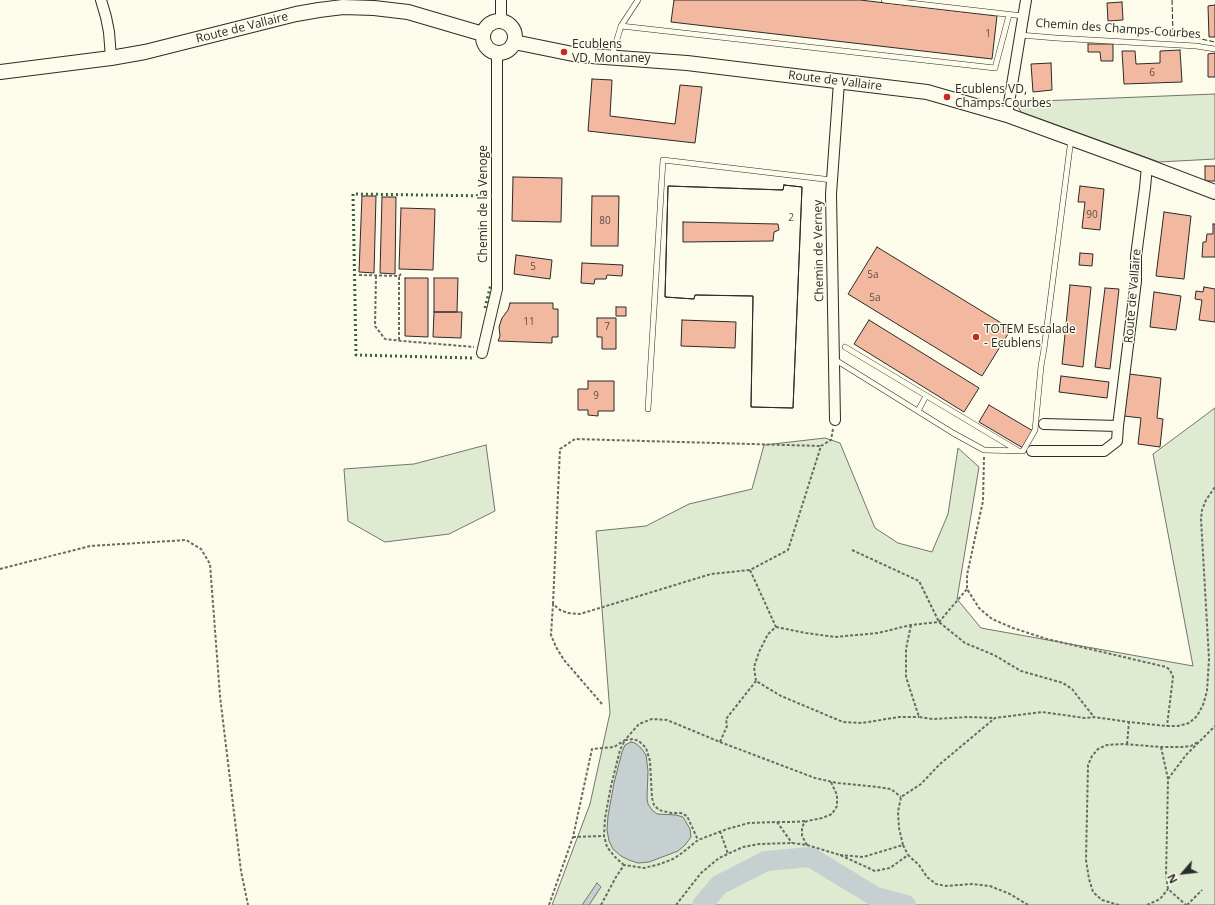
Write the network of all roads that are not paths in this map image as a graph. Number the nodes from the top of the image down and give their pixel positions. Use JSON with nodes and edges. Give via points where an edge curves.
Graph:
{"nodes":[{"id":1,"x":101,"y":0,"type":"edge"},
{"id":2,"x":501,"y":0,"type":"edge"},
{"id":3,"x":638,"y":0,"type":"edge"},
{"id":4,"x":884,"y":0,"type":"edge"},
{"id":5,"x":1026,"y":0,"type":"edge"},
{"id":6,"x":1009,"y":15,"type":"junction"},
{"id":7,"x":1023,"y":16,"type":"junction"},
{"id":8,"x":501,"y":21,"type":"junction"},
{"id":9,"x":621,"y":26,"type":"junction"},
{"id":10,"x":483,"y":34,"type":"junction"},
{"id":11,"x":1020,"y":34,"type":"junction"},
{"id":12,"x":514,"y":42,"type":"junction"},
{"id":13,"x":1215,"y":49,"type":"edge"},
{"id":14,"x":497,"y":53,"type":"junction"},
{"id":15,"x":111,"y":58,"type":"junction"},
{"id":16,"x":612,"y":58,"type":"junction"},
{"id":17,"x":0,"y":72,"type":"edge"},
{"id":18,"x":839,"y":82,"type":"junction"},
{"id":19,"x":1007,"y":115,"type":"junction"},
{"id":20,"x":1071,"y":138,"type":"junction"},
{"id":21,"x":1147,"y":166,"type":"junction"},
{"id":22,"x":832,"y":180,"type":"junction"},
{"id":23,"x":1215,"y":192,"type":"edge"},
{"id":24,"x":845,"y":347,"type":"dead end"},
{"id":25,"x":482,"y":350,"type":"road end"},
{"id":26,"x":834,"y":359,"type":"junction"},
{"id":27,"x":926,"y":396,"type":"junction"},
{"id":28,"x":648,"y":409,"type":"dead end"},
{"id":29,"x":918,"y":411,"type":"junction"},
{"id":30,"x":835,"y":420,"type":"road end"},
{"id":31,"x":1044,"y":424,"type":"dead end"},
{"id":32,"x":1118,"y":426,"type":"junction"},
{"id":33,"x":1018,"y":451,"type":"junction"},
{"id":34,"x":1032,"y":451,"type":"dead end"}],
"edges":[{"from":1,"to":15,"type":"street","via":[[109,32]]},
{"from":2,"to":8,"type":"street"},
{"from":3,"to":9,"type":"lane"},
{"from":4,"to":6,"type":"lane"},
{"from":5,"to":7,"type":"street","name":"Chemin des Champs-Courbes"},
{"from":6,"to":7,"type":"lane"},
{"from":6,"to":9,"type":"lane","via":[[995,68]]},
{"from":7,"to":11,"type":"street","name":"Chemin des Champs-Courbes"},
{"from":8,"to":10,"type":"street","via":[[490,24]]},
{"from":8,"to":12,"type":"street","via":[[513,30]]},
{"from":9,"to":16,"type":"lane"},
{"from":10,"to":14,"type":"street","via":[[485,45]]},
{"from":10,"to":15,"type":"street","name":"Route de Vallaire","via":[[408,12],[343,7],[296,14],[145,52]]},
{"from":11,"to":13,"type":"lane","name":"Chemin des Champs-Courbes"},
{"from":11,"to":19,"type":"street","name":"Chemin des Champs-Courbes"},
{"from":12,"to":14,"type":"street","via":[[506,52]]},
{"from":12,"to":16,"type":"street","name":"Route de Vallaire","via":[[573,54]]},
{"from":14,"to":25,"type":"street","name":"Chemin de la Venoge","via":[[497,289]]},
{"from":15,"to":17,"type":"street","name":"Route de Vallaire"},
{"from":16,"to":18,"type":"street","name":"Route de Vallaire","via":[[687,63]]},
{"from":18,"to":19,"type":"street","name":"Route de Vallaire","via":[[927,92]]},
{"from":18,"to":22,"type":"street","name":"Chemin de Verney"},
{"from":19,"to":20,"type":"street","name":"Route de Vallaire"},
{"from":20,"to":21,"type":"street","name":"Route de Vallaire"},
{"from":20,"to":33,"type":"lane","via":[[1035,430],[1023,451]]},
{"from":21,"to":23,"type":"street","name":"Route de Vallaire"},
{"from":21,"to":32,"type":"street","name":"Route de Vallaire"},
{"from":22,"to":26,"type":"street","name":"Chemin de Verney"},
{"from":22,"to":28,"type":"lane","via":[[663,160]]},
{"from":24,"to":27,"type":"lane"},
{"from":26,"to":29,"type":"lane"},
{"from":26,"to":30,"type":"street","name":"Chemin de Verney"},
{"from":27,"to":29,"type":"lane"},
{"from":27,"to":33,"type":"lane"},
{"from":29,"to":33,"type":"lane","via":[[984,450]]},
{"from":31,"to":32,"type":"street"},
{"from":32,"to":34,"type":"street","name":"Route de Vallaire","via":[[1117,441],[1104,451]]}]}
